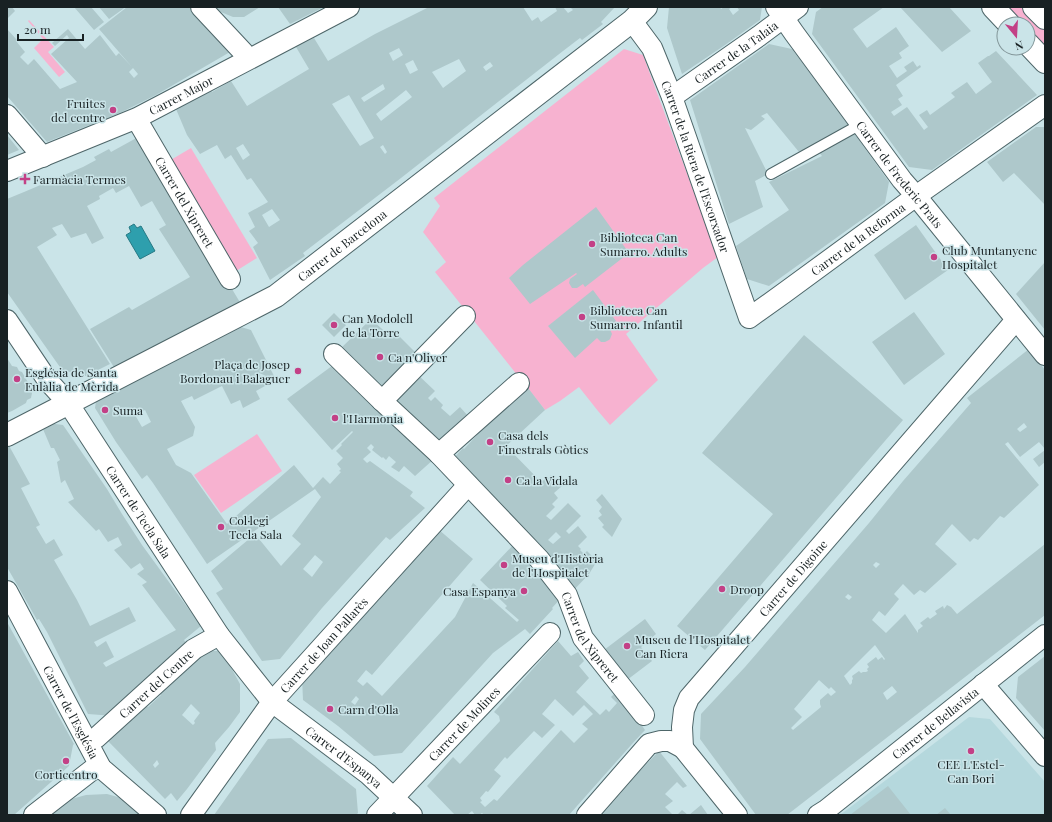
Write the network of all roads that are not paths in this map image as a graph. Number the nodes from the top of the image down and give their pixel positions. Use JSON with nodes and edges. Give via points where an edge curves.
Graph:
{"nodes":[{"id":1,"x":201,"y":7,"type":"edge"},
{"id":2,"x":349,"y":7,"type":"edge"},
{"id":3,"x":993,"y":7,"type":"edge"},
{"id":4,"x":1034,"y":7,"type":"edge"},
{"id":5,"x":786,"y":10,"type":"edge"},
{"id":6,"x":639,"y":14,"type":"edge"},
{"id":7,"x":1001,"y":16,"type":"edge"},
{"id":8,"x":1045,"y":18,"type":"edge"},
{"id":9,"x":1036,"y":52,"type":"edge"},
{"id":10,"x":244,"y":53,"type":"dead end"},
{"id":11,"x":1045,"y":62,"type":"edge"},
{"id":12,"x":672,"y":97,"type":"junction"},
{"id":13,"x":1045,"y":105,"type":"edge"},
{"id":14,"x":7,"y":115,"type":"edge"},
{"id":15,"x":861,"y":124,"type":"junction"},
{"id":16,"x":140,"y":125,"type":"dead end"},
{"id":17,"x":43,"y":157,"type":"junction"},
{"id":18,"x":7,"y":171,"type":"edge"},
{"id":19,"x":771,"y":174,"type":"dead end"},
{"id":20,"x":916,"y":196,"type":"junction"},
{"id":21,"x":230,"y":278,"type":"dead end"},
{"id":22,"x":465,"y":316,"type":"dead end"},
{"id":23,"x":749,"y":318,"type":"joint"},
{"id":24,"x":7,"y":320,"type":"edge"},
{"id":25,"x":1016,"y":320,"type":"junction"},
{"id":26,"x":334,"y":354,"type":"dead end"},
{"id":27,"x":1045,"y":356,"type":"edge"},
{"id":28,"x":519,"y":383,"type":"dead end"},
{"id":29,"x":382,"y":401,"type":"junction"},
{"id":30,"x":68,"y":403,"type":"junction"},
{"id":31,"x":7,"y":435,"type":"edge"},
{"id":32,"x":439,"y":454,"type":"junction"},
{"id":33,"x":468,"y":485,"type":"junction"},
{"id":34,"x":7,"y":591,"type":"edge"},
{"id":35,"x":550,"y":633,"type":"dead end"},
{"id":36,"x":219,"y":635,"type":"junction"},
{"id":37,"x":1045,"y":635,"type":"edge"},
{"id":38,"x":983,"y":684,"type":"junction"},
{"id":39,"x":272,"y":702,"type":"junction"},
{"id":40,"x":644,"y":714,"type":"dead end"},
{"id":41,"x":96,"y":738,"type":"dead end"},
{"id":42,"x":684,"y":748,"type":"junction"},
{"id":43,"x":1045,"y":756,"type":"edge"},
{"id":44,"x":101,"y":768,"type":"junction"},
{"id":45,"x":393,"y":797,"type":"junction"},
{"id":46,"x":822,"y":813,"type":"edge"},
{"id":47,"x":34,"y":815,"type":"edge"},
{"id":48,"x":156,"y":815,"type":"edge"},
{"id":49,"x":191,"y":815,"type":"edge"},
{"id":50,"x":377,"y":815,"type":"edge"},
{"id":51,"x":412,"y":815,"type":"edge"},
{"id":52,"x":586,"y":815,"type":"edge"},
{"id":53,"x":737,"y":815,"type":"edge"}],
"edges":[{"from":1,"to":10,"type":"street"},
{"from":2,"to":17,"type":"street","name":"Carrer Major","via":[[137,118]]},
{"from":3,"to":7,"type":"street"},
{"from":4,"to":8,"type":"street"},
{"from":5,"to":12,"type":"street","name":"Carrer de la Talaia","via":[[759,36]]},
{"from":5,"to":15,"type":"street","name":"Carrer de Frederic Prats"},
{"from":6,"to":12,"type":"street","name":"Carrer de la Riera de l'Escorxador"},
{"from":6,"to":30,"type":"street","name":"Carrer de Barcelona","via":[[276,296]]},
{"from":9,"to":11,"type":"street"},
{"from":12,"to":23,"type":"street","name":"Carrer de la Riera de l'Escorxador"},
{"from":13,"to":20,"type":"street","name":"Carrer de la Reforma"},
{"from":14,"to":17,"type":"street"},
{"from":15,"to":19,"type":"lane"},
{"from":15,"to":20,"type":"street","name":"Carrer de Frederic Prats"},
{"from":16,"to":21,"type":"street","name":"Carrer del Xipreret"},
{"from":17,"to":18,"type":"street","name":"Carrer Major"},
{"from":20,"to":23,"type":"street","name":"Carrer de la Reforma"},
{"from":20,"to":25,"type":"street","name":"Carrer de Frederic Prats"},
{"from":22,"to":29,"type":"street"},
{"from":24,"to":30,"type":"street","name":"Carrer de Tecla Sala","via":[[48,381]]},
{"from":25,"to":27,"type":"street","name":"Carrer de Frederic Prats"},
{"from":25,"to":42,"type":"street","name":"Carrer de Digoine","via":[[689,698],[682,721]]},
{"from":26,"to":29,"type":"street","name":"Carrer del Xipreret"},
{"from":28,"to":32,"type":"street"},
{"from":29,"to":32,"type":"street","name":"Carrer del Xipreret"},
{"from":30,"to":31,"type":"street","name":"Carrer de Barcelona"},
{"from":30,"to":36,"type":"street","name":"Carrer de Tecla Sala"},
{"from":32,"to":33,"type":"street","name":"Carrer del Xipreret"},
{"from":33,"to":39,"type":"street","name":"Carrer de Joan Pallarès"},
{"from":33,"to":40,"type":"street","name":"Carrer del Xipreret","via":[[539,559],[567,595],[584,638]]},
{"from":34,"to":44,"type":"street","name":"Carrer de l'Església"},
{"from":35,"to":45,"type":"street","name":"Carrer de Molines"},
{"from":36,"to":39,"type":"street","name":"Carrer de Tecla Sala"},
{"from":36,"to":41,"type":"street","name":"Carrer del Centre","via":[[194,649]]},
{"from":37,"to":38,"type":"street","name":"Carrer de Bellavista"},
{"from":38,"to":43,"type":"street"},
{"from":38,"to":46,"type":"street","name":"Carrer de Bellavista"},
{"from":39,"to":45,"type":"street","name":"Carrer d'Espanya","via":[[368,774]]},
{"from":39,"to":49,"type":"street","name":"Carrer de Joan Pallarès"},
{"from":42,"to":52,"type":"street","via":[[670,741],[649,744]]},
{"from":42,"to":53,"type":"street"},
{"from":44,"to":47,"type":"street","via":[[92,770]]},
{"from":44,"to":48,"type":"street","name":"Carrer de l'Església"},
{"from":45,"to":50,"type":"street","name":"Carrer de Molines"},
{"from":45,"to":51,"type":"street","name":"Carrer d'Espanya"}]}
